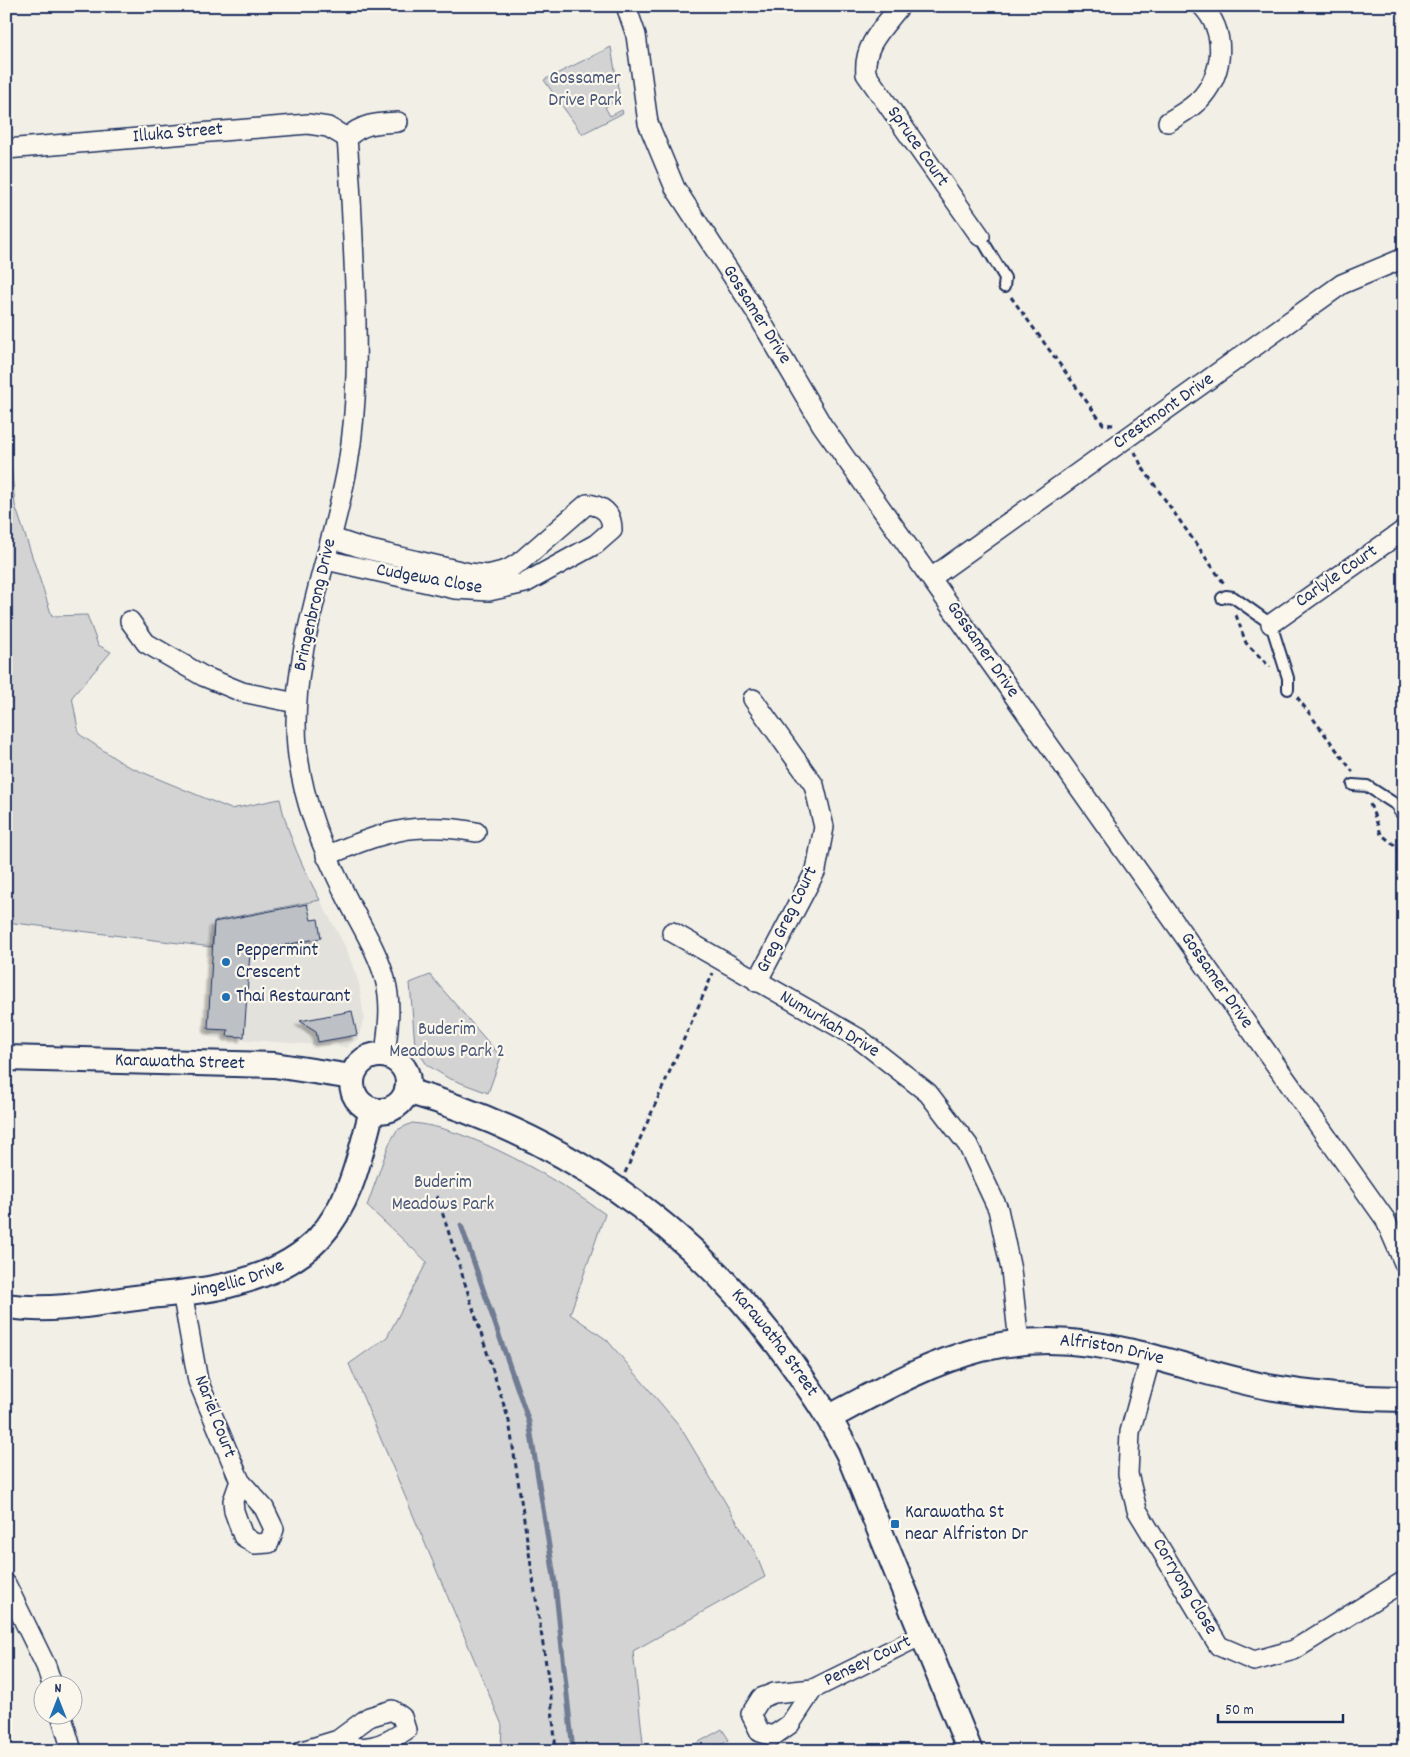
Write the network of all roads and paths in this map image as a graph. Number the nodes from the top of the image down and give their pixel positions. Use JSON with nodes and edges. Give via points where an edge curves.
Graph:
{"nodes":[{"id":1,"x":626,"y":6,"type":"edge"},
{"id":2,"x":900,"y":6,"type":"edge"},
{"id":3,"x":1202,"y":6,"type":"edge"},
{"id":4,"x":398,"y":122,"type":"dead end"},
{"id":5,"x":1168,"y":122,"type":"dead end"},
{"id":6,"x":348,"y":138,"type":"junction"},
{"id":7,"x":6,"y":149,"type":"edge"},
{"id":8,"x":980,"y":236,"type":"joint"},
{"id":9,"x":1404,"y":258,"type":"edge"},
{"id":10,"x":1004,"y":287,"type":"joint"},
{"id":11,"x":1120,"y":424,"type":"dead end"},
{"id":12,"x":1404,"y":530,"type":"edge"},
{"id":13,"x":332,"y":538,"type":"junction"},
{"id":14,"x":326,"y":560,"type":"junction"},
{"id":15,"x":931,"y":578,"type":"junction"},
{"id":16,"x":1222,"y":598,"type":"dead end"},
{"id":17,"x":130,"y":621,"type":"dead end"},
{"id":18,"x":1271,"y":624,"type":"junction"},
{"id":19,"x":1288,"y":688,"type":"dead end"},
{"id":20,"x":753,"y":698,"type":"dead end"},
{"id":21,"x":296,"y":703,"type":"junction"},
{"id":22,"x":1353,"y":785,"type":"dead end"},
{"id":23,"x":1404,"y":810,"type":"edge"},
{"id":24,"x":476,"y":832,"type":"dead end"},
{"id":25,"x":326,"y":856,"type":"junction"},
{"id":26,"x":672,"y":932,"type":"dead end"},
{"id":27,"x":719,"y":960,"type":"junction"},
{"id":28,"x":757,"y":982,"type":"junction"},
{"id":29,"x":385,"y":1055,"type":"junction"},
{"id":30,"x":6,"y":1058,"type":"edge"},
{"id":31,"x":352,"y":1077,"type":"junction"},
{"id":32,"x":407,"y":1092,"type":"junction"},
{"id":33,"x":372,"y":1110,"type":"junction"},
{"id":34,"x":624,"y":1174,"type":"dead end"},
{"id":35,"x":437,"y":1196,"type":"dead end"},
{"id":36,"x":1404,"y":1263,"type":"edge"},
{"id":37,"x":182,"y":1292,"type":"junction"},
{"id":38,"x":6,"y":1306,"type":"edge"},
{"id":39,"x":1019,"y":1343,"type":"junction"},
{"id":40,"x":1151,"y":1356,"type":"junction"},
{"id":41,"x":1404,"y":1399,"type":"edge"},
{"id":42,"x":830,"y":1417,"type":"junction"},
{"id":43,"x":240,"y":1481,"type":"dead end"},
{"id":44,"x":1404,"y":1581,"type":"edge"},
{"id":45,"x":6,"y":1584,"type":"edge"},
{"id":46,"x":922,"y":1635,"type":"junction"},
{"id":47,"x":49,"y":1674,"type":"edge"},
{"id":48,"x":813,"y":1689,"type":"dead end"},
{"id":49,"x":64,"y":1724,"type":"edge"},
{"id":50,"x":338,"y":1740,"type":"dead end"},
{"id":51,"x":72,"y":1751,"type":"edge"},
{"id":52,"x":302,"y":1751,"type":"edge"},
{"id":53,"x":556,"y":1751,"type":"edge"},
{"id":54,"x":970,"y":1751,"type":"edge"}],
"edges":[{"from":1,"to":15,"type":"street","name":"Gossamer Drive","via":[[636,35],[648,123],[675,188],[754,309],[822,425]]},
{"from":2,"to":8,"type":"street","name":"Spruce Court","via":[[870,45],[865,62],[866,74]]},
{"from":3,"to":5,"type":"street","via":[[1218,34],[1217,72],[1201,98]]},
{"from":4,"to":6,"type":"street","via":[[371,124],[356,129]]},
{"from":6,"to":7,"type":"street","name":"Illuka Street","via":[[328,127],[308,124]]},
{"from":6,"to":13,"type":"street","name":"Bringenbrong Drive","via":[[358,366],[351,445]]},
{"from":8,"to":10,"type":"lane","name":"Spruce Court","via":[[1005,278]]},
{"from":9,"to":15,"type":"street","name":"Crestmont Drive","via":[[1342,284]]},
{"from":10,"to":11,"type":"path","via":[[1103,424]]},
{"from":12,"to":18,"type":"street","name":"Carlyle Court"},
{"from":13,"to":14,"type":"street","name":"Bringenbrong Drive"},
{"from":13,"to":14,"type":"street","name":"Cudgewa Close","via":[[450,569],[488,574],[507,570],[520,562],[587,504],[607,511],[612,520],[612,530],[596,544],[525,583],[490,592],[455,589]]},
{"from":14,"to":21,"type":"street","name":"Bringenbrong Drive","via":[[300,664]]},
{"from":15,"to":36,"type":"street","name":"Gossamer Drive","via":[[1385,1218]]},
{"from":16,"to":18,"type":"lane","via":[[1233,597]]},
{"from":17,"to":21,"type":"street","via":[[146,643],[202,676],[242,692]]},
{"from":18,"to":19,"type":"lane","via":[[1288,678]]},
{"from":20,"to":28,"type":"street","name":"Greg Greg Court","via":[[814,785],[824,827],[816,870]]},
{"from":21,"to":25,"type":"street","name":"Bringenbrong Drive","via":[[297,748],[303,786]]},
{"from":22,"to":23,"type":"lane","via":[[1367,786]]},
{"from":24,"to":25,"type":"street","via":[[435,826],[406,828]]},
{"from":25,"to":29,"type":"street","name":"Bringenbrong Drive","via":[[375,949],[386,981],[390,1018]]},
{"from":26,"to":27,"type":"street","name":"Numurkah Drive"},
{"from":27,"to":28,"type":"street","name":"Numurkah Drive"},
{"from":27,"to":34,"type":"path"},
{"from":28,"to":39,"type":"street","name":"Numurkah Drive","via":[[858,1038],[928,1093],[968,1145],[998,1209],[1011,1270]]},
{"from":29,"to":31,"type":"street","via":[[368,1057],[355,1069]]},
{"from":29,"to":32,"type":"street","via":[[402,1064],[409,1082]]},
{"from":30,"to":31,"type":"street","name":"Karawatha Street","via":[[274,1065]]},
{"from":31,"to":33,"type":"street","via":[[354,1094]]},
{"from":32,"to":33,"type":"street","via":[[390,1110]]},
{"from":32,"to":42,"type":"street","name":"Karawatha Street","via":[[456,1106],[518,1131],[586,1168],[646,1210],[712,1266],[765,1326]]},
{"from":33,"to":37,"type":"street","name":"Jingellic Drive","via":[[346,1199],[318,1239],[276,1269],[235,1283]]},
{"from":35,"to":53,"type":"path","via":[[509,1421]]},
{"from":37,"to":38,"type":"street","name":"Jingellic Drive","via":[[70,1307]]},
{"from":37,"to":43,"type":"street","name":"Nariel Court","via":[[198,1381]]},
{"from":39,"to":40,"type":"street","name":"Alfriston Drive","via":[[1089,1343]]},
{"from":39,"to":42,"type":"street","name":"Alfriston Drive","via":[[984,1349],[926,1367]]},
{"from":40,"to":41,"type":"street","name":"Alfriston Drive","via":[[1267,1387],[1365,1399]]},
{"from":40,"to":44,"type":"street","name":"Corryong Close","via":[[1130,1432],[1128,1474],[1137,1510],[1219,1646],[1254,1661],[1294,1650]]},
{"from":42,"to":46,"type":"street","name":"Karawatha Street","via":[[848,1453]]},
{"from":45,"to":47,"type":"street"},
{"from":46,"to":48,"type":"street","name":"Pensey Court"},
{"from":46,"to":54,"type":"street","name":"Karawatha Street"},
{"from":49,"to":51,"type":"street"},
{"from":50,"to":52,"type":"street"}]}
